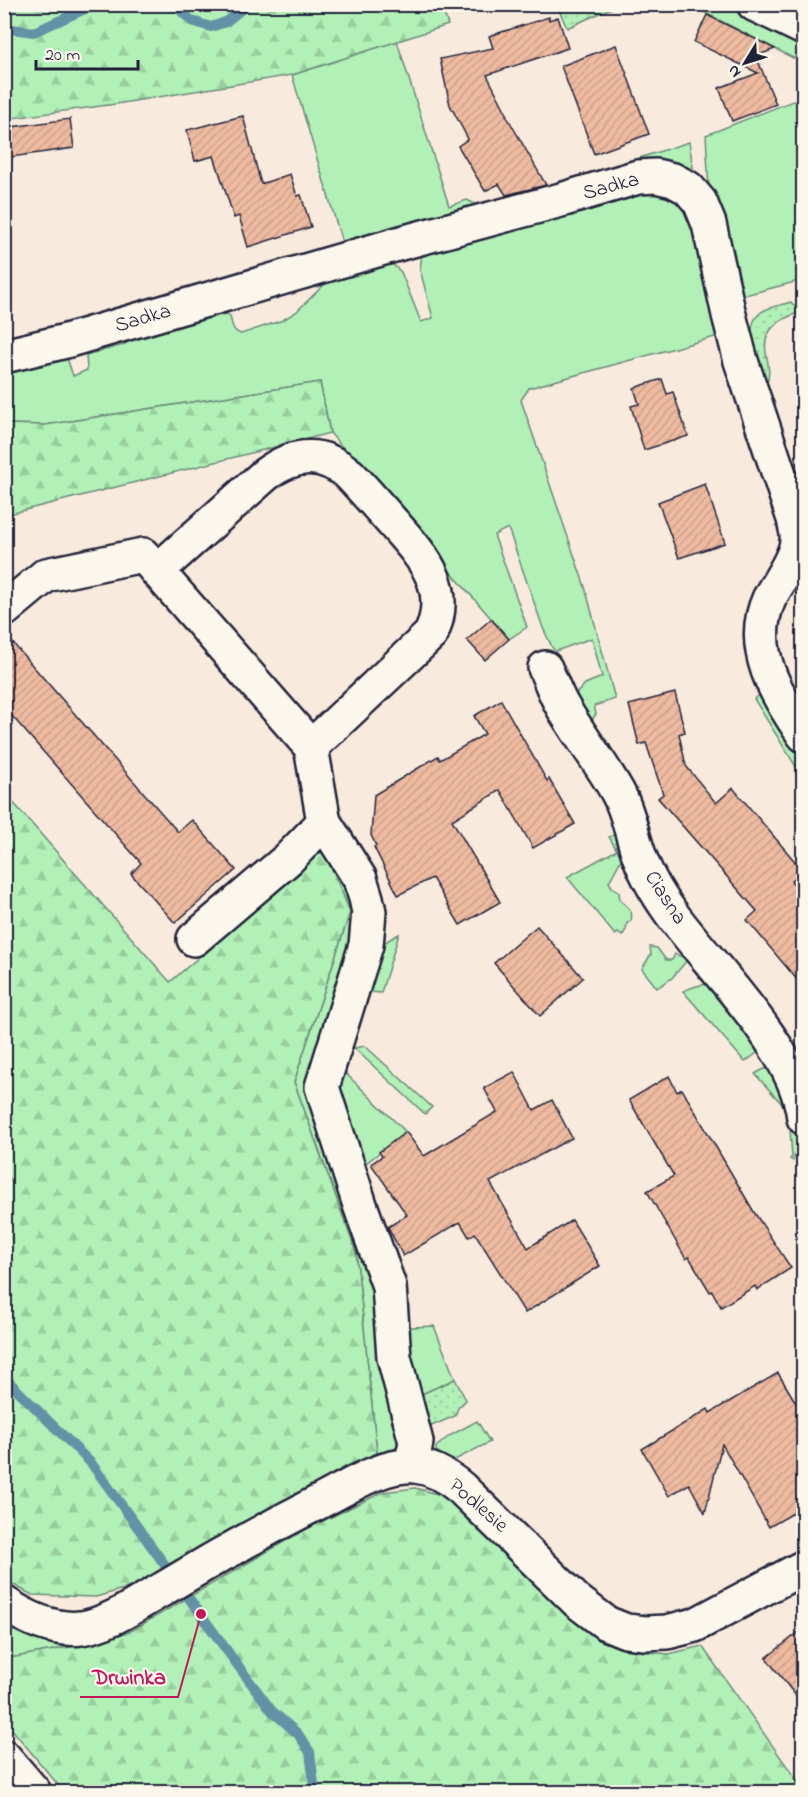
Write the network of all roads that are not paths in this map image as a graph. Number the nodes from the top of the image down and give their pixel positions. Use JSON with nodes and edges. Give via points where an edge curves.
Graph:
{"nodes":[{"id":1,"x":754,"y":4,"type":"edge"},
{"id":2,"x":804,"y":28,"type":"edge"},
{"id":3,"x":4,"y":356,"type":"edge"},
{"id":4,"x":157,"y":571,"type":"junction"},
{"id":5,"x":4,"y":610,"type":"edge"},
{"id":6,"x":545,"y":668,"type":"dead end"},
{"id":7,"x":804,"y":735,"type":"edge"},
{"id":8,"x":311,"y":747,"type":"junction"},
{"id":9,"x":324,"y":822,"type":"junction"},
{"id":10,"x":194,"y":939,"type":"dead end"},
{"id":11,"x":804,"y":1118,"type":"edge"},
{"id":12,"x":416,"y":1466,"type":"junction"},
{"id":13,"x":804,"y":1567,"type":"edge"},
{"id":14,"x":4,"y":1603,"type":"edge"},
{"id":15,"x":4,"y":1757,"type":"edge"},
{"id":16,"x":34,"y":1792,"type":"edge"}],
"edges":[{"from":1,"to":2,"type":"street"},
{"from":3,"to":7,"type":"street","name":"Sadka","via":[[638,177],[673,180],[688,188],[700,202],[709,224],[741,361],[794,519],[797,542],[768,602],[761,639],[764,663]]},
{"from":4,"to":5,"type":"street","via":[[143,555],[46,575]]},
{"from":4,"to":8,"type":"street"},
{"from":4,"to":8,"type":"street","via":[[266,474],[303,457],[340,466],[414,547],[429,569],[438,594],[439,608],[432,634]]},
{"from":6,"to":11,"type":"street","name":"Ciasna","via":[[563,708],[619,794],[637,851],[653,884],[778,1052],[795,1084]]},
{"from":8,"to":9,"type":"street"},
{"from":9,"to":10,"type":"street","via":[[288,859]]},
{"from":9,"to":12,"type":"street","via":[[360,879],[369,912],[366,945],[322,1087],[388,1286],[393,1357],[416,1442]]},
{"from":12,"to":13,"type":"street","name":"Podlesie","via":[[450,1479],[577,1601],[606,1623],[626,1632],[667,1632],[695,1625]]},
{"from":12,"to":14,"type":"street","name":"Podlesie","via":[[384,1471],[361,1480],[232,1547],[99,1624],[63,1628],[41,1623]]},
{"from":15,"to":16,"type":"street"}]}
